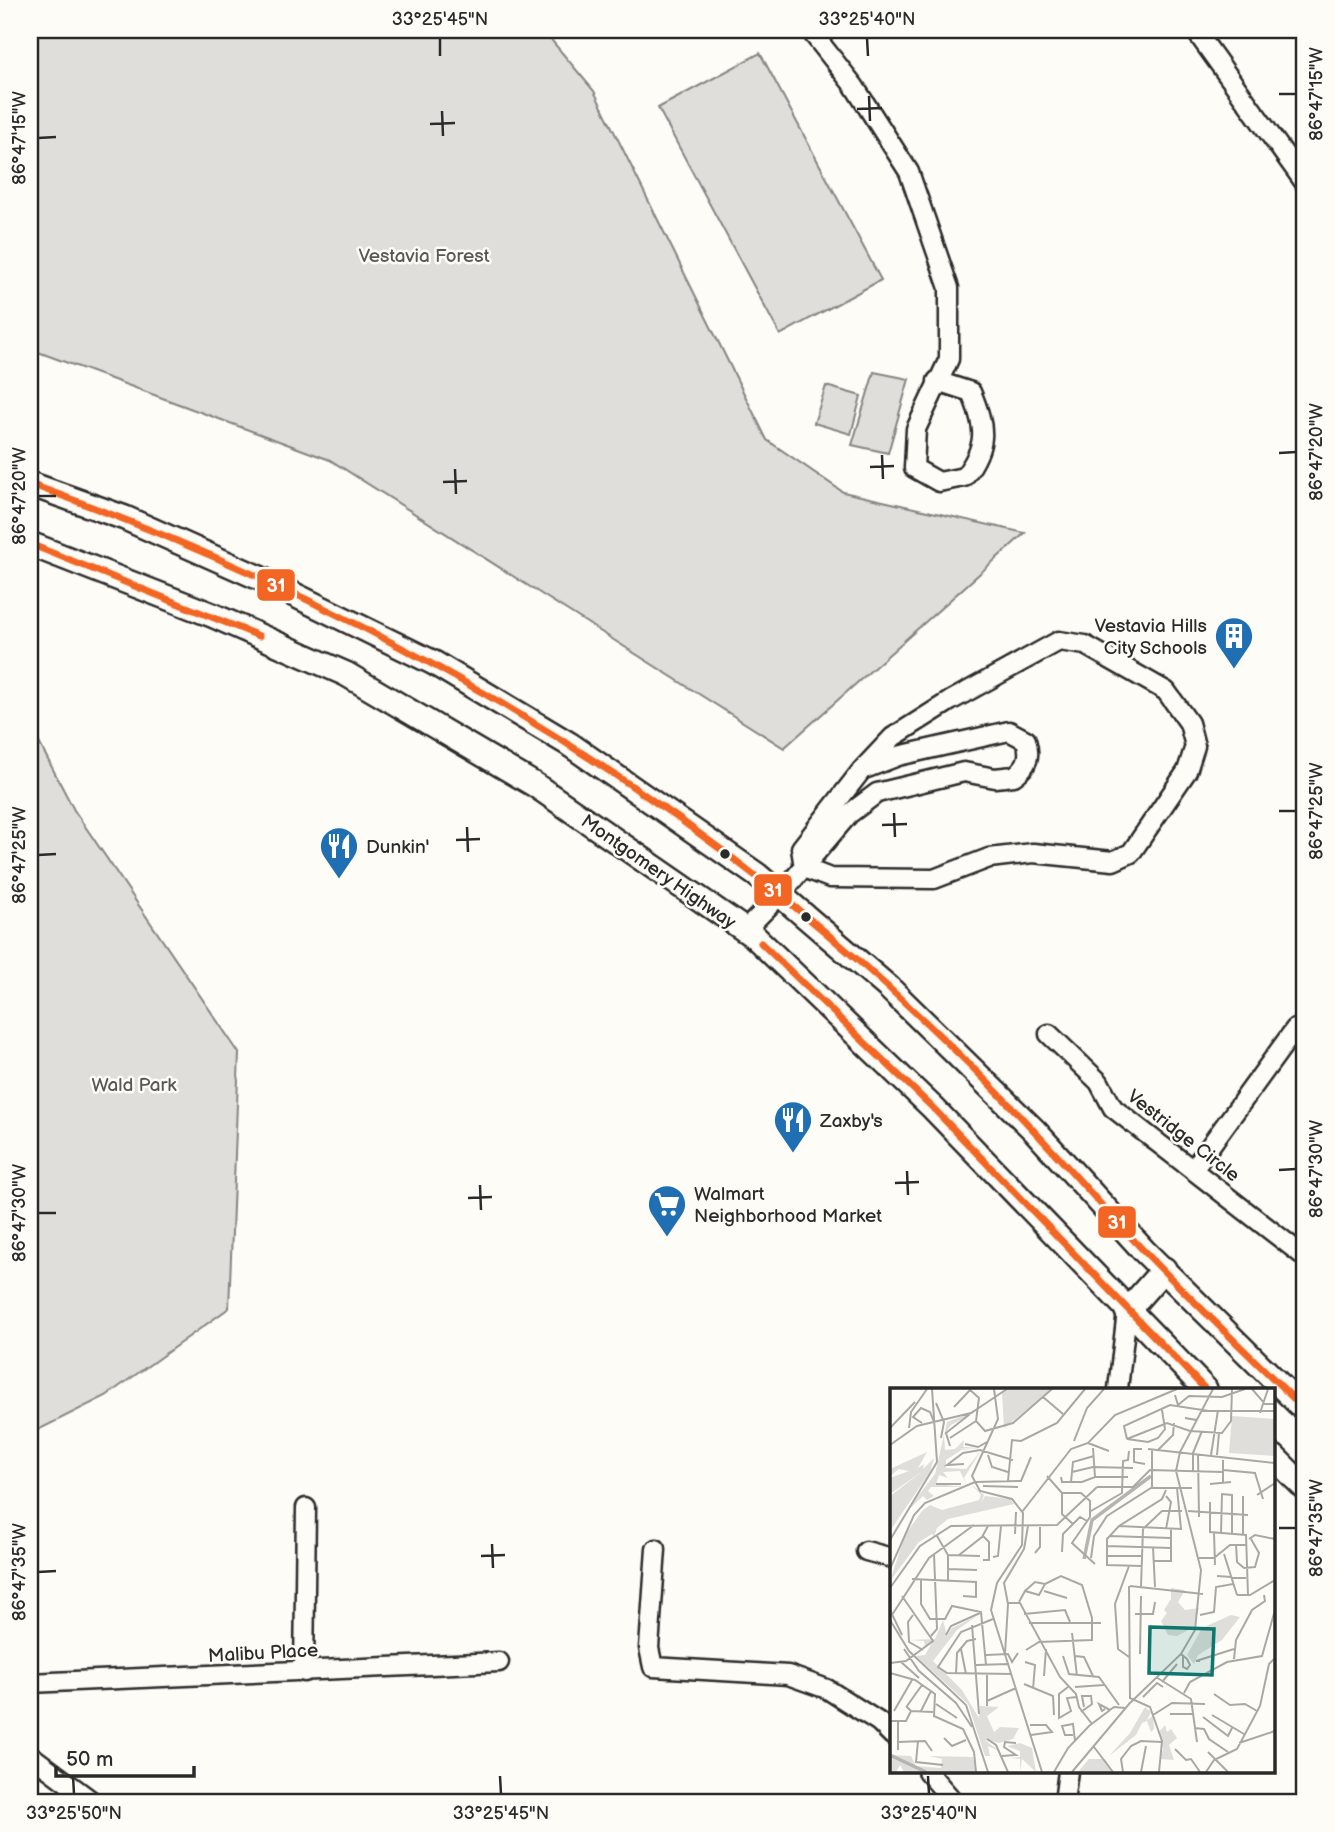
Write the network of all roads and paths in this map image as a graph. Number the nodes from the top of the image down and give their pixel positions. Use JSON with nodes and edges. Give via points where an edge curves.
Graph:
{"nodes":[{"id":1,"x":810,"y":30,"type":"edge"},
{"id":2,"x":1195,"y":30,"type":"edge"},
{"id":3,"x":1305,"y":183,"type":"edge"},
{"id":4,"x":937,"y":381,"type":"junction"},
{"id":5,"x":30,"y":484,"type":"edge"},
{"id":6,"x":30,"y":544,"type":"edge"},
{"id":7,"x":861,"y":771,"type":"junction"},
{"id":8,"x":804,"y":868,"type":"junction"},
{"id":9,"x":780,"y":895,"type":"junction"},
{"id":10,"x":745,"y":930,"type":"junction"},
{"id":11,"x":1295,"y":1029,"type":"dead end"},
{"id":12,"x":1049,"y":1034,"type":"dead end"},
{"id":13,"x":1194,"y":1168,"type":"junction"},
{"id":14,"x":1305,"y":1257,"type":"edge"},
{"id":15,"x":1164,"y":1269,"type":"junction"},
{"id":16,"x":1126,"y":1311,"type":"junction"},
{"id":17,"x":1118,"y":1388,"type":"edge"},
{"id":18,"x":1204,"y":1388,"type":"edge"},
{"id":19,"x":1305,"y":1410,"type":"edge"},
{"id":20,"x":1276,"y":1459,"type":"edge"},
{"id":21,"x":1305,"y":1488,"type":"edge"},
{"id":22,"x":306,"y":1508,"type":"dead end"},
{"id":23,"x":656,"y":1549,"type":"dead end"},
{"id":24,"x":866,"y":1551,"type":"dead end"},
{"id":25,"x":890,"y":1557,"type":"edge"},
{"id":26,"x":499,"y":1662,"type":"dead end"},
{"id":27,"x":304,"y":1672,"type":"junction"},
{"id":28,"x":30,"y":1683,"type":"edge"},
{"id":29,"x":890,"y":1733,"type":"edge"},
{"id":30,"x":30,"y":1755,"type":"edge"},
{"id":31,"x":928,"y":1772,"type":"edge"},
{"id":32,"x":1068,"y":1772,"type":"edge"},
{"id":33,"x":93,"y":1802,"type":"edge"},
{"id":34,"x":954,"y":1802,"type":"edge"},
{"id":35,"x":1063,"y":1802,"type":"edge"}],
"edges":[{"from":1,"to":4,"type":"street","via":[[854,86],[909,172],[948,288],[950,359]]},
{"from":2,"to":3,"type":"street"},
{"from":4,"to":4,"type":"street","via":[[916,429],[914,468],[939,482],[964,477],[980,456],[983,422],[971,392]]},
{"from":5,"to":9,"type":"main road","via":[[125,518],[434,663],[569,744]]},
{"from":6,"to":10,"type":"main road","name":"Montgomery Highway","via":[[212,615],[346,674],[535,785]]},
{"from":7,"to":8,"type":"street","via":[[801,848]]},
{"from":7,"to":8,"type":"street","via":[[898,756],[1009,730],[1026,740],[1029,750],[1028,761],[1014,776],[995,778],[964,772],[877,793],[849,814]]},
{"from":7,"to":8,"type":"street","via":[[893,737],[1059,641],[1085,645],[1166,691],[1189,723],[1195,746],[1187,771],[1143,839],[1131,853],[1113,861],[1033,853],[989,858],[933,880],[830,878]]},
{"from":8,"to":9,"type":"street"},
{"from":9,"to":10,"type":"street"},
{"from":9,"to":15,"type":"main road","via":[[889,988],[1035,1131]]},
{"from":10,"to":16,"type":"main road","name":"Montgomery Highway","via":[[933,1108]]},
{"from":11,"to":13,"type":"street"},
{"from":12,"to":13,"type":"street","name":"Vestridge Circle","via":[[1099,1083],[1113,1108]]},
{"from":13,"to":14,"type":"street","name":"Vestridge Circle"},
{"from":15,"to":16,"type":"main road"},
{"from":15,"to":19,"type":"main road"},
{"from":16,"to":17,"type":"street"},
{"from":16,"to":18,"type":"main road","name":"Montgomery Highway"},
{"from":20,"to":21,"type":"main road"},
{"from":22,"to":27,"type":"street"},
{"from":23,"to":29,"type":"street","via":[[649,1648],[653,1667],[788,1675],[827,1689]]},
{"from":24,"to":25,"type":"street"},
{"from":26,"to":27,"type":"street","name":"Malibu Place"},
{"from":27,"to":28,"type":"street","name":"Malibu Place"},
{"from":30,"to":33,"type":"street"},
{"from":31,"to":34,"type":"street"},
{"from":32,"to":35,"type":"street"}]}
